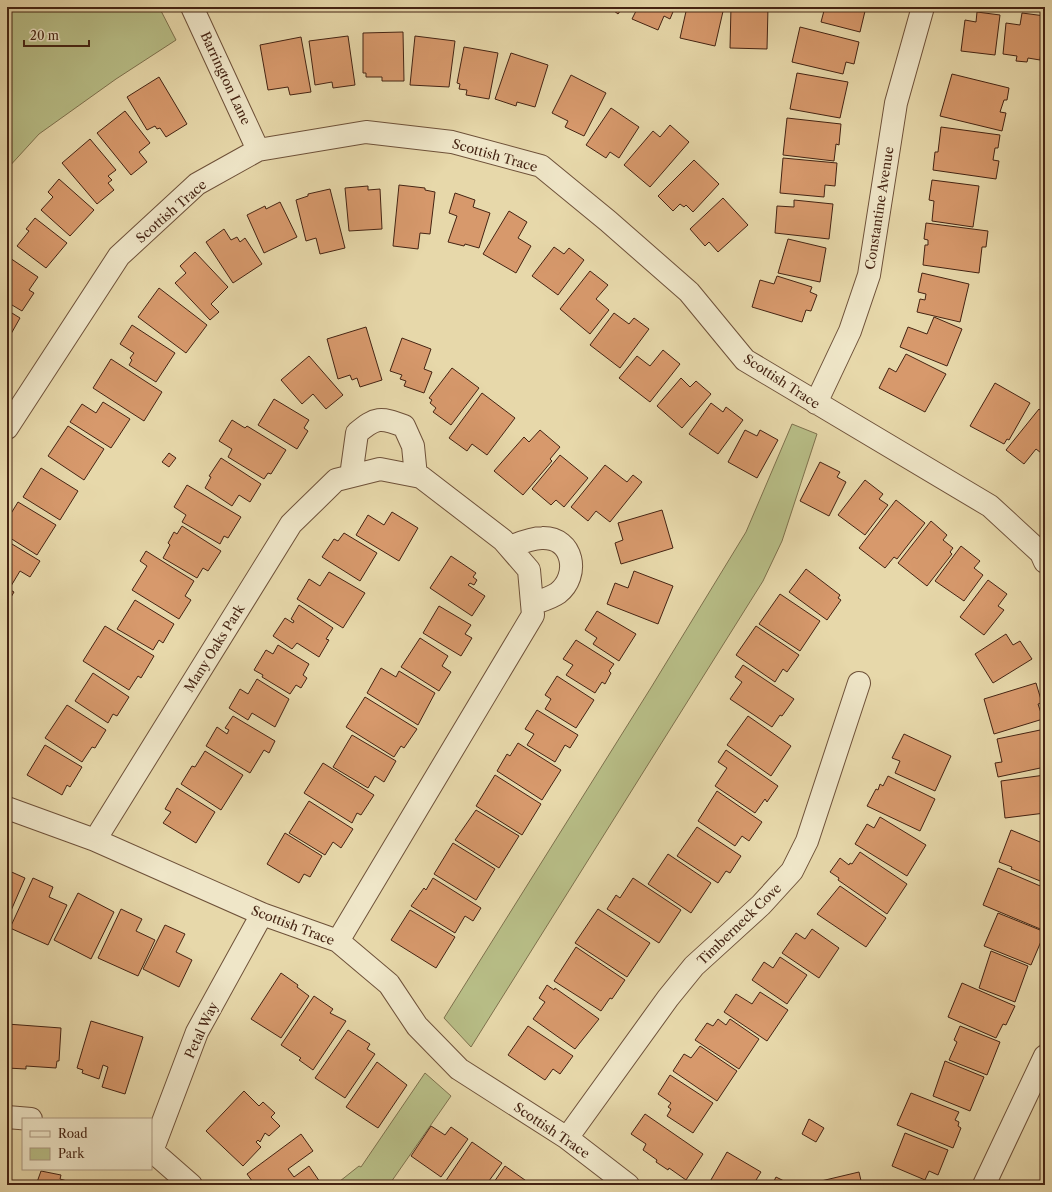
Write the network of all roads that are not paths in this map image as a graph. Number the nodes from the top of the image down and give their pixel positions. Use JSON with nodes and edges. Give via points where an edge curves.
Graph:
{"nodes":[{"id":1,"x":192,"y":7,"type":"edge"},
{"id":2,"x":923,"y":7,"type":"edge"},
{"id":3,"x":258,"y":150,"type":"junction"},
{"id":4,"x":816,"y":403,"type":"junction"},
{"id":5,"x":7,"y":428,"type":"edge"},
{"id":6,"x":351,"y":476,"type":"junction"},
{"id":7,"x":416,"y":476,"type":"junction"},
{"id":8,"x":510,"y":547,"type":"junction"},
{"id":9,"x":1045,"y":562,"type":"edge"},
{"id":10,"x":532,"y":604,"type":"junction"},
{"id":11,"x":859,"y":683,"type":"dead end"},
{"id":12,"x":7,"y":808,"type":"edge"},
{"id":13,"x":95,"y":840,"type":"junction"},
{"id":14,"x":262,"y":914,"type":"junction"},
{"id":15,"x":338,"y":941,"type":"junction"},
{"id":16,"x":1045,"y":1056,"type":"edge"},
{"id":17,"x":7,"y":1118,"type":"edge"},
{"id":18,"x":22,"y":1119,"type":"edge"},
{"id":19,"x":567,"y":1138,"type":"junction"},
{"id":20,"x":152,"y":1147,"type":"edge"},
{"id":21,"x":152,"y":1151,"type":"edge"},
{"id":22,"x":191,"y":1185,"type":"edge"},
{"id":23,"x":628,"y":1185,"type":"edge"},
{"id":24,"x":984,"y":1185,"type":"edge"}],
"edges":[{"from":1,"to":3,"type":"street","name":"Barrington Lane"},
{"from":2,"to":4,"type":"street","name":"Constantine Avenue","via":[[896,103],[869,275],[850,331]]},
{"from":3,"to":4,"type":"street","name":"Scottish Trace","via":[[366,132],[452,142],[541,166],[689,292],[745,360]]},
{"from":3,"to":5,"type":"street","name":"Scottish Trace","via":[[197,184],[119,256]]},
{"from":4,"to":9,"type":"street","name":"Scottish Trace","via":[[990,506],[1041,553]]},
{"from":6,"to":7,"type":"street","name":"Many Oaks Park","via":[[380,469]]},
{"from":6,"to":7,"type":"street","via":[[357,433],[372,421],[388,420],[404,426],[413,446]]},
{"from":6,"to":13,"type":"street","name":"Many Oaks Park","via":[[336,480],[291,524]]},
{"from":7,"to":8,"type":"street","name":"Many Oaks Park","via":[[421,477],[478,520]]},
{"from":8,"to":10,"type":"street","name":"Many Oaks Park","via":[[529,570]]},
{"from":8,"to":10,"type":"street","via":[[543,538],[558,542],[568,551],[572,566],[569,580],[557,594]]},
{"from":10,"to":15,"type":"street","name":"Many Oaks Park","via":[[533,615]]},
{"from":11,"to":19,"type":"street","name":"Timberneck Cove","via":[[806,840],[792,872],[761,905],[694,966]]},
{"from":12,"to":13,"type":"street","name":"Scottish Trace"},
{"from":13,"to":14,"type":"street","name":"Scottish Trace"},
{"from":14,"to":15,"type":"street","name":"Scottish Trace"},
{"from":14,"to":20,"type":"street","name":"Petal Way","via":[[197,1032]]},
{"from":15,"to":19,"type":"street","name":"Scottish Trace","via":[[388,984],[417,1026],[459,1069]]},
{"from":16,"to":24,"type":"street"},
{"from":17,"to":18,"type":"street"},
{"from":19,"to":23,"type":"street","name":"Scottish Trace"},
{"from":21,"to":22,"type":"street"}]}
